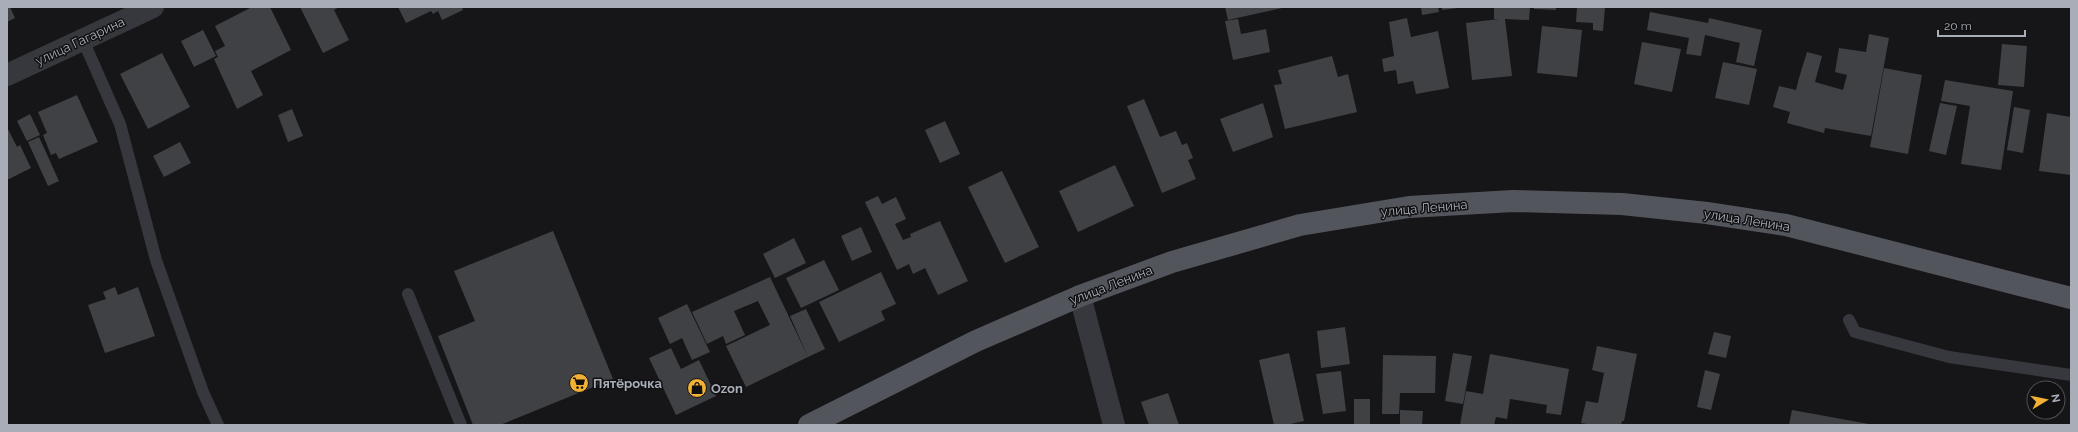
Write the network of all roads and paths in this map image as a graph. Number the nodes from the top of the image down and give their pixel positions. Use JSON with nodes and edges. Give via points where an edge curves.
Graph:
{"nodes":[{"id":1,"x":153,"y":7,"type":"edge"},
{"id":2,"x":83,"y":40,"type":"junction"},
{"id":3,"x":7,"y":75,"type":"edge"},
{"id":4,"x":408,"y":294,"type":"dead end"},
{"id":5,"x":1080,"y":296,"type":"junction"},
{"id":6,"x":2071,"y":298,"type":"edge"},
{"id":7,"x":1849,"y":320,"type":"dead end"},
{"id":8,"x":2071,"y":375,"type":"edge"},
{"id":9,"x":218,"y":425,"type":"edge"},
{"id":10,"x":461,"y":425,"type":"edge"},
{"id":11,"x":809,"y":425,"type":"edge"},
{"id":12,"x":1114,"y":425,"type":"edge"}],
"edges":[{"from":1,"to":2,"type":"street","name":"улица Гагарина"},
{"from":2,"to":3,"type":"street","name":"улица Гагарина"},
{"from":2,"to":9,"type":"lane","via":[[120,124],[156,260],[203,392]]},
{"from":4,"to":10,"type":"lane"},
{"from":5,"to":6,"type":"main road","name":"улица Ленина","via":[[1172,262],[1300,225],[1408,207],[1513,201],[1622,204],[1786,225]]},
{"from":5,"to":11,"type":"main road","name":"улица Ленина","via":[[976,341]]},
{"from":5,"to":12,"type":"street"},
{"from":7,"to":8,"type":"lane","via":[[1856,332],[1949,357]]}]}
